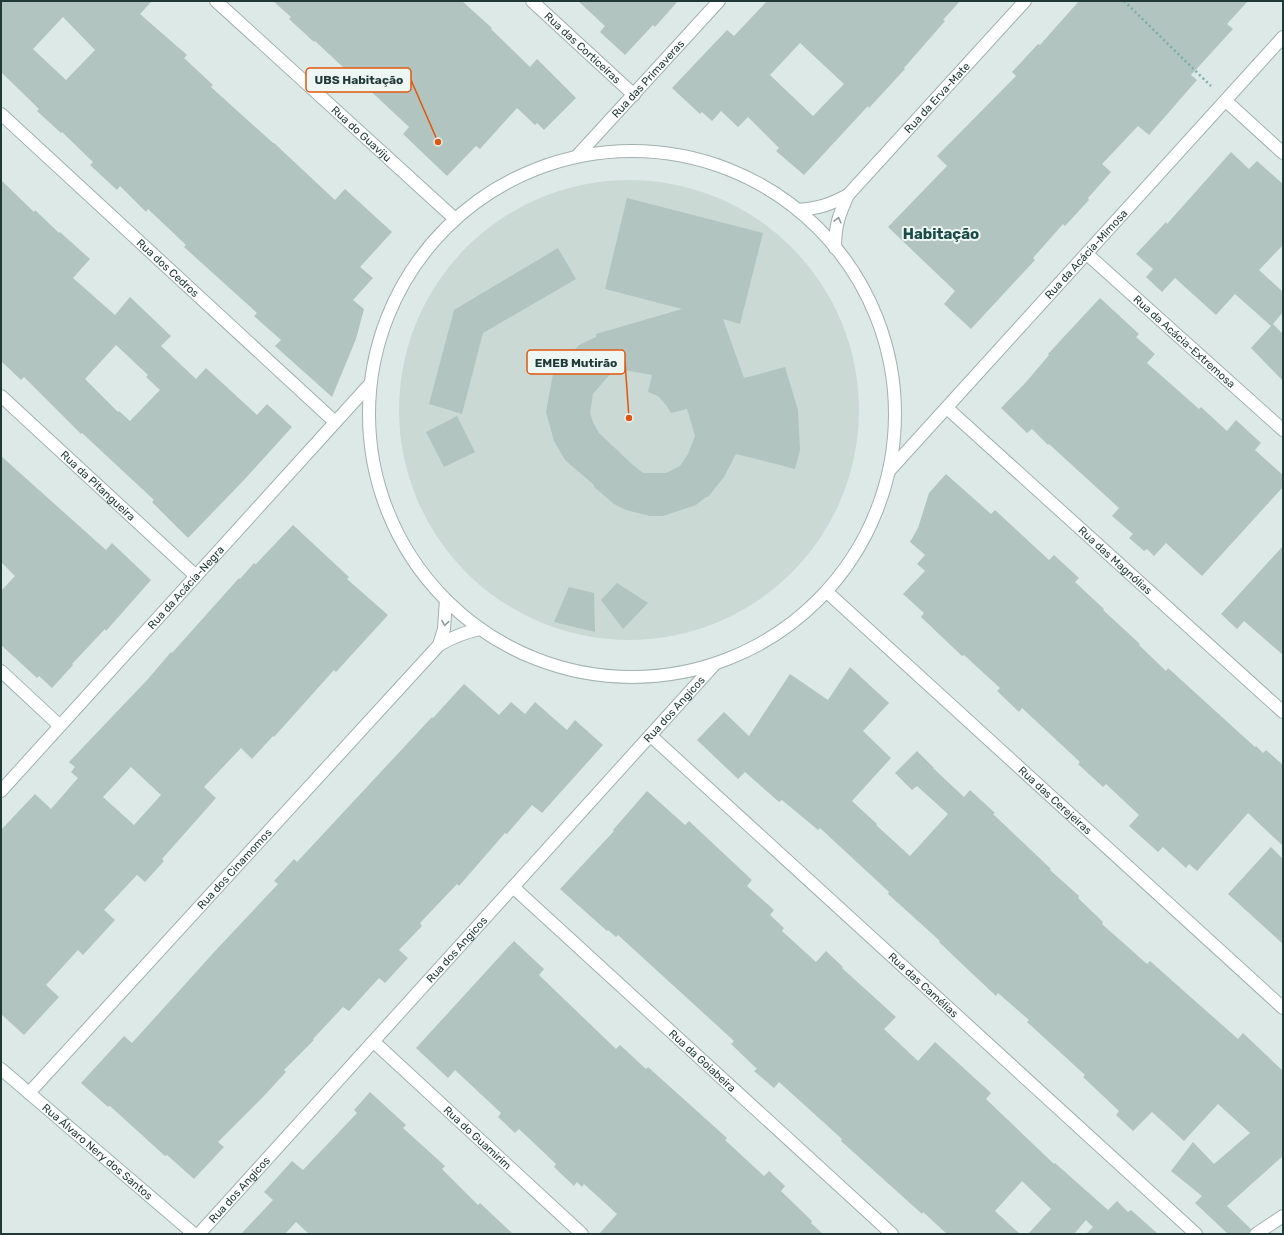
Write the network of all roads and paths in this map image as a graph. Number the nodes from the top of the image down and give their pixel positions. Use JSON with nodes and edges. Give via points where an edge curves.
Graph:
{"nodes":[{"id":1,"x":216,"y":1,"type":"edge"},
{"id":2,"x":532,"y":1,"type":"edge"},
{"id":3,"x":719,"y":1,"type":"edge"},
{"id":4,"x":1025,"y":1,"type":"edge"},
{"id":5,"x":1124,"y":1,"type":"edge"},
{"id":6,"x":1283,"y":37,"type":"edge"},
{"id":7,"x":634,"y":95,"type":"junction"},
{"id":8,"x":1226,"y":100,"type":"junction"},
{"id":9,"x":1,"y":114,"type":"edge"},
{"id":10,"x":1283,"y":153,"type":"edge"},
{"id":11,"x":577,"y":156,"type":"junction"},
{"id":12,"x":848,"y":195,"type":"junction"},
{"id":13,"x":798,"y":210,"type":"junction"},
{"id":14,"x":454,"y":218,"type":"junction"},
{"id":15,"x":835,"y":248,"type":"junction"},
{"id":16,"x":1087,"y":254,"type":"junction"},
{"id":17,"x":370,"y":384,"type":"junction"},
{"id":18,"x":1,"y":396,"type":"edge"},
{"id":19,"x":947,"y":408,"type":"junction"},
{"id":20,"x":335,"y":422,"type":"junction"},
{"id":21,"x":1283,"y":430,"type":"edge"},
{"id":22,"x":889,"y":471,"type":"junction"},
{"id":23,"x":196,"y":576,"type":"junction"},
{"id":24,"x":827,"y":592,"type":"junction"},
{"id":25,"x":446,"y":600,"type":"junction"},
{"id":26,"x":480,"y":629,"type":"junction"},
{"id":27,"x":438,"y":644,"type":"junction"},
{"id":28,"x":714,"y":665,"type":"junction"},
{"id":29,"x":1,"y":671,"type":"edge"},
{"id":30,"x":1283,"y":712,"type":"edge"},
{"id":31,"x":60,"y":726,"type":"junction"},
{"id":32,"x":650,"y":736,"type":"junction"},
{"id":33,"x":1,"y":791,"type":"edge"},
{"id":34,"x":513,"y":887,"type":"junction"},
{"id":35,"x":1283,"y":1008,"type":"edge"},
{"id":36,"x":374,"y":1042,"type":"junction"},
{"id":37,"x":1,"y":1069,"type":"edge"},
{"id":38,"x":29,"y":1093,"type":"junction"},
{"id":39,"x":1283,"y":1216,"type":"edge"},
{"id":40,"x":194,"y":1234,"type":"edge"},
{"id":41,"x":200,"y":1234,"type":"edge"},
{"id":42,"x":582,"y":1234,"type":"edge"},
{"id":43,"x":892,"y":1234,"type":"edge"},
{"id":44,"x":1196,"y":1234,"type":"edge"},
{"id":45,"x":1256,"y":1234,"type":"edge"}],
"edges":[{"from":1,"to":14,"type":"street","name":"Rua do Guaviju"},
{"from":2,"to":7,"type":"street","name":"Rua das Corticeiras"},
{"from":3,"to":7,"type":"street","name":"Rua das Primaveras"},
{"from":4,"to":12,"type":"street","name":"Rua da Erva-Mate"},
{"from":5,"to":8,"type":"path"},
{"from":6,"to":8,"type":"street","name":"Rua da Acácia-Mimosa"},
{"from":7,"to":11,"type":"street","name":"Rua das Primaveras"},
{"from":8,"to":10,"type":"street"},
{"from":8,"to":16,"type":"street","name":"Rua da Acácia-Mimosa"},
{"from":9,"to":20,"type":"street","name":"Rua dos Cedros"},
{"from":11,"to":13,"type":"street","via":[[655,152],[716,166],[731,170]]},
{"from":11,"to":14,"type":"street","via":[[511,179]]},
{"from":12,"to":13,"type":"street","name":"Rua da Erva-Mate","via":[[816,209]]},
{"from":15,"to":12,"type":"street","name":"Rua da Erva-Mate","one_way":true,"via":[[835,230]]},
{"from":13,"to":15,"type":"street"},
{"from":14,"to":17,"type":"street","via":[[422,253],[397,293],[379,337]]},
{"from":15,"to":22,"type":"street","via":[[862,287],[881,330],[892,377],[895,424]]},
{"from":16,"to":19,"type":"street","name":"Rua da Acácia-Mimosa"},
{"from":16,"to":21,"type":"street","name":"Rua da Acácia-Extremosa"},
{"from":17,"to":20,"type":"street","name":"Rua da Acácia-Negra"},
{"from":17,"to":25,"type":"street","via":[[369,431],[376,478],[392,523],[416,564]]},
{"from":18,"to":23,"type":"street","name":"Rua da Pitangueira"},
{"from":19,"to":22,"type":"street","name":"Rua da Acácia-Mimosa"},
{"from":19,"to":30,"type":"street","name":"Rua das Magnólias"},
{"from":20,"to":23,"type":"street","name":"Rua da Acácia-Negra"},
{"from":22,"to":24,"type":"street","via":[[876,515],[869,529],[855,556]]},
{"from":23,"to":31,"type":"street","name":"Rua da Acácia-Negra"},
{"from":24,"to":28,"type":"street","via":[[775,636]]},
{"from":24,"to":35,"type":"street","name":"Rua das Cerejeiras"},
{"from":25,"to":26,"type":"street"},
{"from":25,"to":27,"type":"street","name":"Rua dos Cinamomos","one_way":true,"via":[[444,629]]},
{"from":26,"to":27,"type":"street","name":"Rua dos Cinamomos","via":[[456,635]]},
{"from":26,"to":28,"type":"street","via":[[523,654],[569,670],[617,677],[666,676]]},
{"from":27,"to":38,"type":"street","name":"Rua dos Cinamomos"},
{"from":28,"to":32,"type":"street","name":"Rua dos Angicos"},
{"from":29,"to":31,"type":"street"},
{"from":31,"to":33,"type":"street","name":"Rua da Acácia-Negra"},
{"from":32,"to":34,"type":"street","name":"Rua dos Angicos"},
{"from":32,"to":44,"type":"street","name":"Rua das Camélias"},
{"from":34,"to":36,"type":"street","name":"Rua dos Angicos"},
{"from":34,"to":43,"type":"street","name":"Rua da Goiabeira"},
{"from":36,"to":41,"type":"street","name":"Rua dos Angicos"},
{"from":36,"to":42,"type":"street","name":"Rua do Guamirim"},
{"from":37,"to":38,"type":"street","name":"Rua Álvaro Nery dos Santos"},
{"from":38,"to":40,"type":"street","name":"Rua Álvaro Nery dos Santos"},
{"from":39,"to":45,"type":"street"}]}
